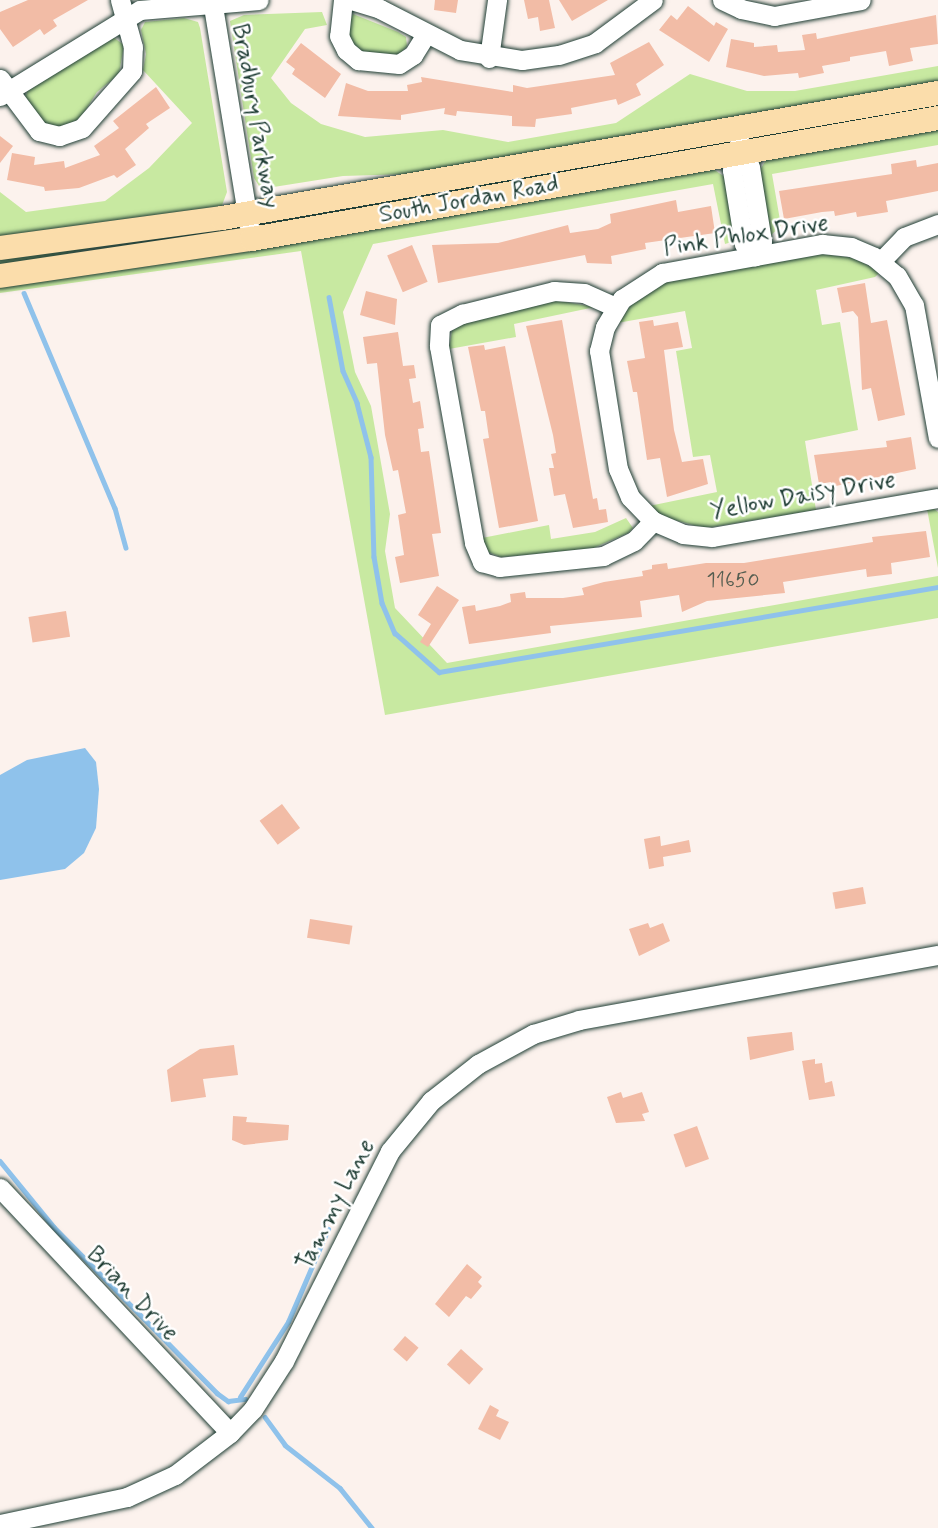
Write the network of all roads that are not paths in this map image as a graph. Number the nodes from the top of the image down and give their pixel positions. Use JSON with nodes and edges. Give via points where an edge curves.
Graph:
{"nodes":[{"id":1,"x":259,"y":0,"type":"edge"},
{"id":2,"x":343,"y":0,"type":"edge"},
{"id":3,"x":351,"y":0,"type":"edge"},
{"id":4,"x":497,"y":0,"type":"edge"},
{"id":5,"x":653,"y":0,"type":"edge"},
{"id":6,"x":722,"y":0,"type":"edge"},
{"id":7,"x":860,"y":0,"type":"edge"},
{"id":8,"x":212,"y":1,"type":"edge"},
{"id":9,"x":122,"y":9,"type":"edge"},
{"id":10,"x":426,"y":34,"type":"junction"},
{"id":11,"x":489,"y":58,"type":"junction"},
{"id":12,"x":2,"y":89,"type":"edge"},
{"id":13,"x":938,"y":93,"type":"edge"},
{"id":14,"x":938,"y":118,"type":"edge"},
{"id":15,"x":739,"y":141,"type":"junction"},
{"id":16,"x":247,"y":214,"type":"junction"},
{"id":17,"x":938,"y":224,"type":"edge"},
{"id":18,"x":252,"y":239,"type":"junction"},
{"id":19,"x":0,"y":248,"type":"edge"},
{"id":20,"x":755,"y":256,"type":"junction"},
{"id":21,"x":881,"y":261,"type":"junction"},
{"id":22,"x":0,"y":275,"type":"edge"},
{"id":23,"x":616,"y":307,"type":"junction"},
{"id":24,"x":938,"y":438,"type":"edge"},
{"id":25,"x":938,"y":498,"type":"edge"},
{"id":26,"x":653,"y":521,"type":"junction"},
{"id":27,"x":938,"y":956,"type":"edge"},
{"id":28,"x":0,"y":1188,"type":"edge"},
{"id":29,"x":230,"y":1433,"type":"junction"},
{"id":30,"x":0,"y":1524,"type":"edge"}],
"edges":[{"from":1,"to":8,"type":"street"},
{"from":2,"to":10,"type":"street","via":[[339,36],[358,60],[399,64],[413,55]]},
{"from":3,"to":10,"type":"street","via":[[380,9]]},
{"from":4,"to":11,"type":"street"},
{"from":5,"to":11,"type":"street","via":[[625,25],[581,49],[533,59]]},
{"from":6,"to":7,"type":"street","via":[[774,16]]},
{"from":8,"to":9,"type":"street"},
{"from":8,"to":16,"type":"street","name":"Bradbury Parkway"},
{"from":9,"to":12,"type":"street"},
{"from":9,"to":12,"type":"street","via":[[133,47],[132,71],[82,128],[64,136],[44,134]]},
{"from":10,"to":11,"type":"street"},
{"from":13,"to":15,"type":"main road","name":"South Jordan Road"},
{"from":14,"to":15,"type":"main road","name":"South Jordan Road"},
{"from":15,"to":16,"type":"main road","name":"South Jordan Road"},
{"from":15,"to":18,"type":"main road","name":"South Jordan Road"},
{"from":15,"to":20,"type":"street","via":[[750,167],[762,241]]},
{"from":16,"to":18,"type":"street","name":"Bradbury Parkway"},
{"from":16,"to":19,"type":"main road","name":"South Jordan Road"},
{"from":17,"to":21,"type":"street","via":[[904,237]]},
{"from":18,"to":22,"type":"main road","name":"South Jordan Road"},
{"from":20,"to":21,"type":"street","name":"Pink Phlox Drive","via":[[827,244],[856,248]]},
{"from":20,"to":23,"type":"street","name":"Pink Phlox Drive","via":[[662,273],[634,288]]},
{"from":21,"to":24,"type":"street","via":[[903,284],[917,313]]},
{"from":23,"to":26,"type":"street","via":[[602,336],[600,374],[621,479],[636,505]]},
{"from":23,"to":26,"type":"street","via":[[584,293],[554,291],[462,314],[437,324],[443,372],[478,566],[595,558],[627,545]]},
{"from":25,"to":26,"type":"street","name":"Yellow Daisy Drive","via":[[712,537],[683,534]]},
{"from":27,"to":29,"type":"street","name":"Tammy Lane","via":[[579,1020],[533,1034],[478,1064],[431,1101],[390,1151],[285,1362]]},
{"from":28,"to":29,"type":"street","name":"Brian Drive"},
{"from":29,"to":30,"type":"street","name":"Tammy Lane","via":[[176,1475],[127,1497]]}]}
